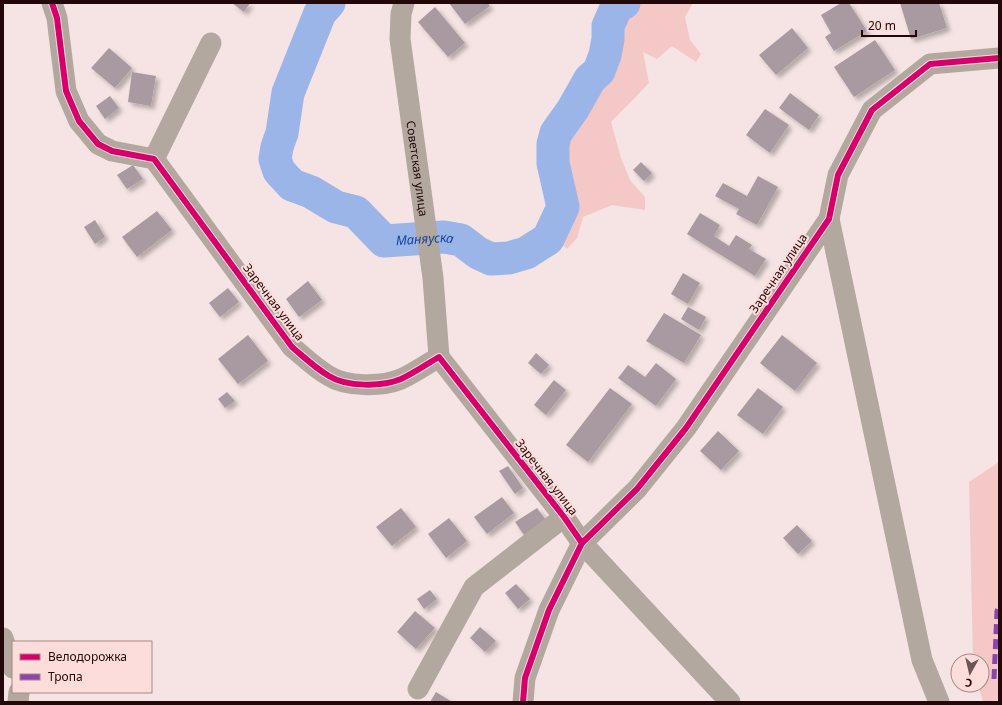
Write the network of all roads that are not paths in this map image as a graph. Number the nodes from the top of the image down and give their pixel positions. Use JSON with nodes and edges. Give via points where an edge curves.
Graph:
{"nodes":[{"id":1,"x":52,"y":3,"type":"edge"},
{"id":2,"x":404,"y":3,"type":"edge"},
{"id":3,"x":211,"y":43,"type":"dead end"},
{"id":4,"x":999,"y":58,"type":"edge"},
{"id":5,"x":154,"y":159,"type":"junction"},
{"id":6,"x":829,"y":219,"type":"junction"},
{"id":7,"x":439,"y":357,"type":"junction"},
{"id":8,"x":564,"y":517,"type":"junction"},
{"id":9,"x":582,"y":542,"type":"junction"},
{"id":10,"x":3,"y":638,"type":"edge"},
{"id":11,"x":12,"y":665,"type":"edge"},
{"id":12,"x":418,"y":689,"type":"dead end"},
{"id":13,"x":523,"y":702,"type":"edge"},
{"id":14,"x":730,"y":702,"type":"edge"},
{"id":15,"x":939,"y":702,"type":"edge"}],
"edges":[{"from":1,"to":5,"type":"street","via":[[57,18],[66,91],[79,121],[98,144],[112,151]]},
{"from":2,"to":7,"type":"street","name":"Советская улица","via":[[400,39],[433,278]]},
{"from":3,"to":5,"type":"street"},
{"from":4,"to":6,"type":"street","name":"Заречная улица","via":[[930,64],[872,110],[838,175]]},
{"from":5,"to":7,"type":"street","name":"Заречная улица","via":[[292,347],[330,377],[353,384],[375,385],[401,379]]},
{"from":6,"to":9,"type":"street","name":"Заречная улица","via":[[686,428],[637,489]]},
{"from":6,"to":15,"type":"street","via":[[922,660]]},
{"from":7,"to":8,"type":"street","name":"Заречная улица"},
{"from":8,"to":9,"type":"street","name":"Заречная улица"},
{"from":8,"to":12,"type":"street","via":[[474,587]]},
{"from":9,"to":13,"type":"street","name":"Заречная улица","via":[[549,610],[525,678]]},
{"from":9,"to":14,"type":"street"},
{"from":10,"to":11,"type":"street"}]}
